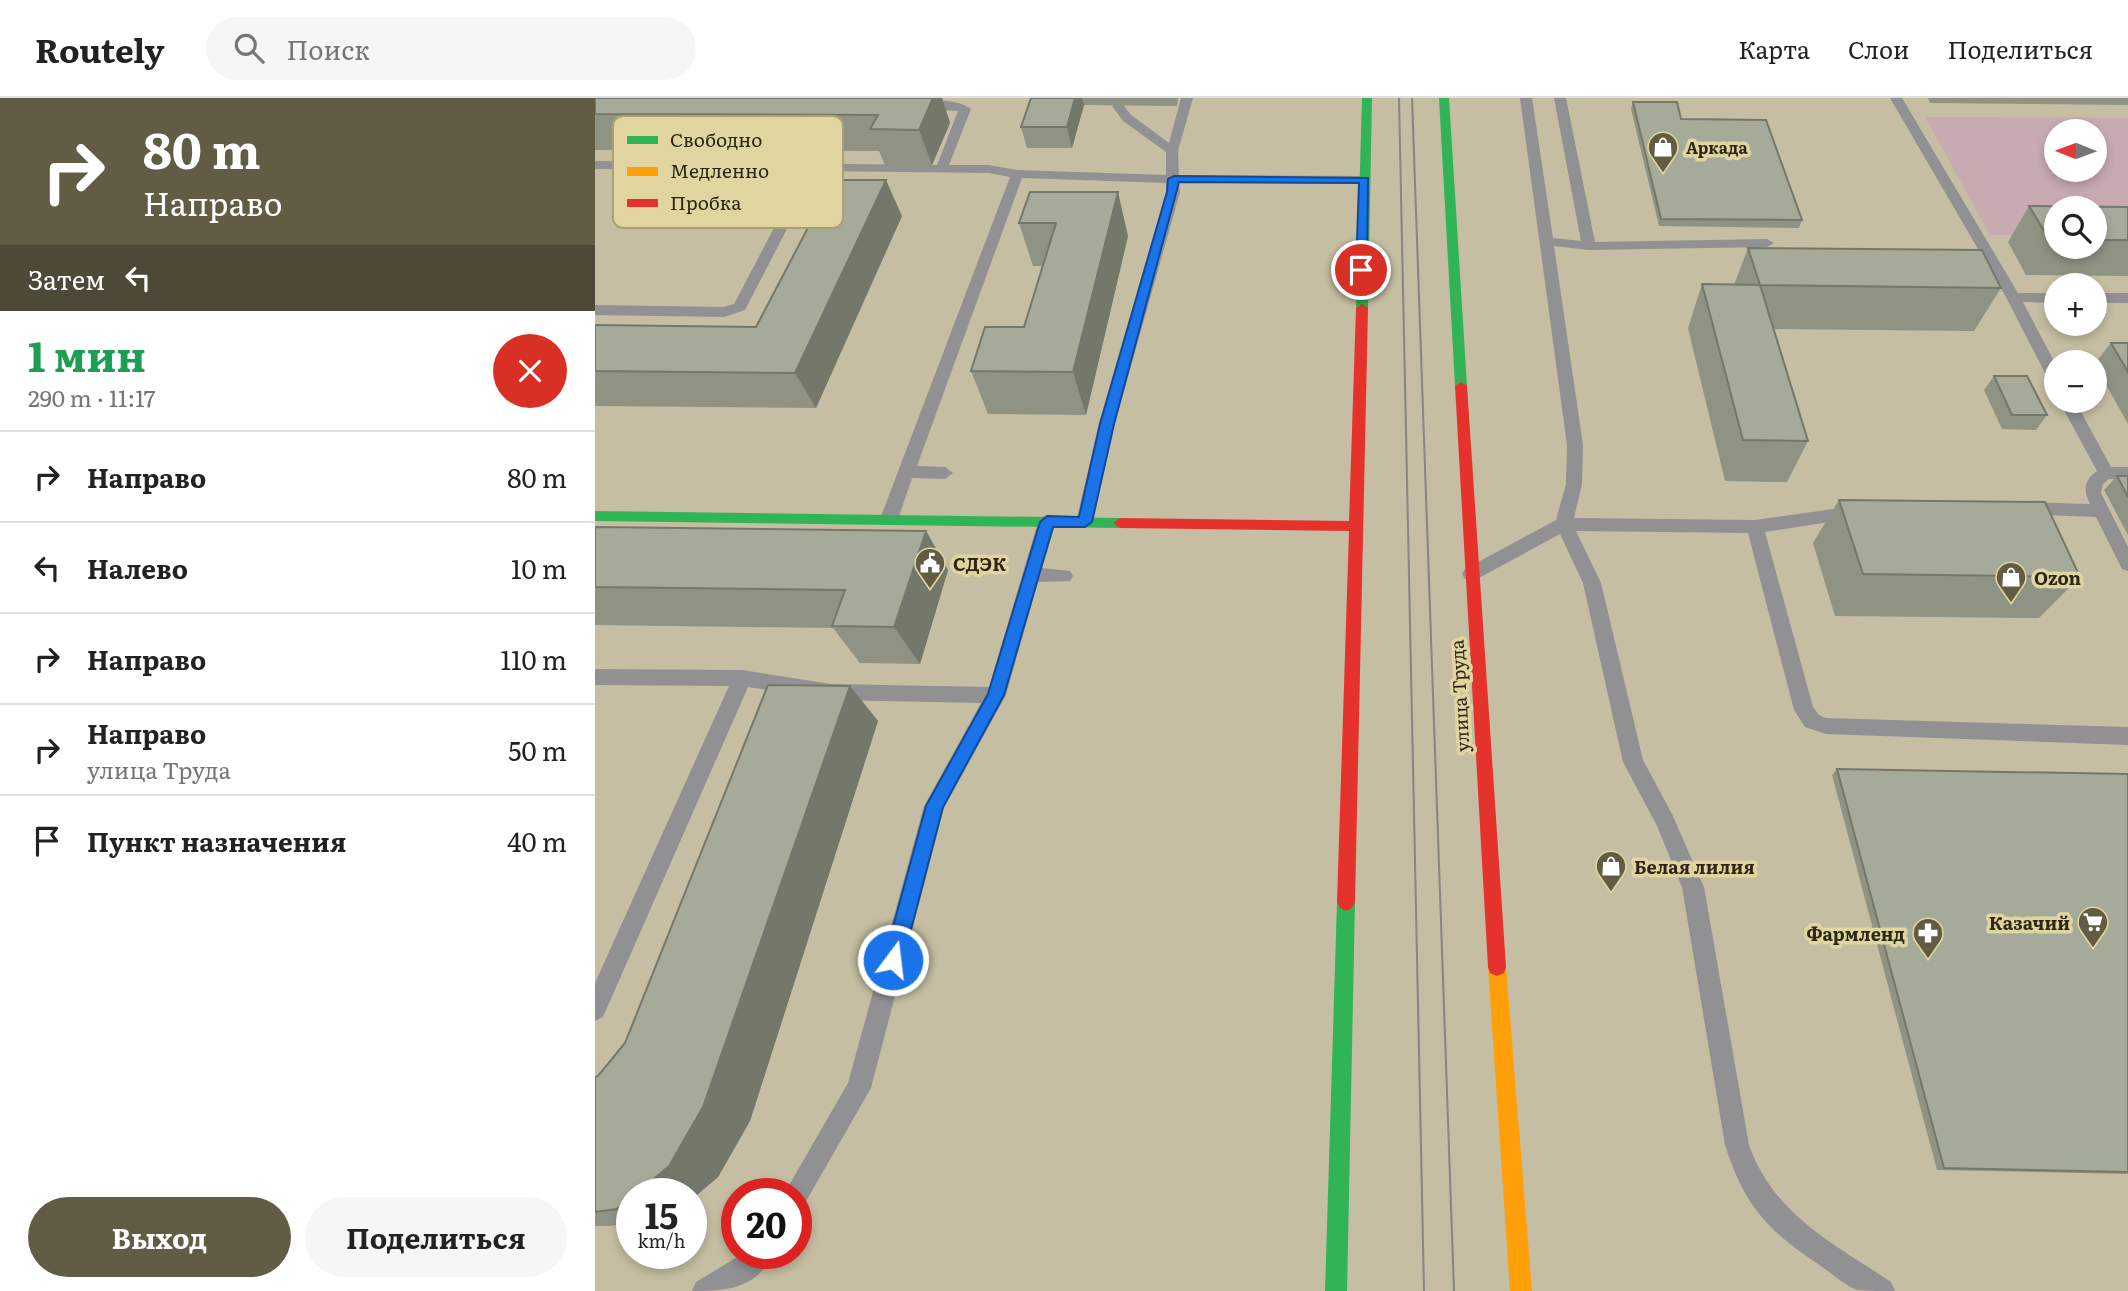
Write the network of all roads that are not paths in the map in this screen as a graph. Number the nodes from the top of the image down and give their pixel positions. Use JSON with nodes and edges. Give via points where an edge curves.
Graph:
{"nodes":[{"id":1,"x":1187,"y":98,"type":"edge"},
{"id":2,"x":1367,"y":98,"type":"edge"},
{"id":3,"x":1444,"y":98,"type":"edge"},
{"id":4,"x":1526,"y":98,"type":"edge"},
{"id":5,"x":1560,"y":98,"type":"edge"},
{"id":6,"x":1896,"y":98,"type":"edge"},
{"id":7,"x":900,"y":105,"type":"edge"},
{"id":8,"x":1118,"y":106,"type":"dead end"},
{"id":9,"x":1172,"y":151,"type":"junction"},
{"id":10,"x":595,"y":165,"type":"edge"},
{"id":11,"x":613,"y":165,"type":"edge"},
{"id":12,"x":843,"y":168,"type":"edge"},
{"id":13,"x":941,"y":170,"type":"junction"},
{"id":14,"x":1017,"y":174,"type":"junction"},
{"id":15,"x":1174,"y":179,"type":"junction"},
{"id":16,"x":1365,"y":180,"type":"junction"},
{"id":17,"x":781,"y":228,"type":"edge"},
{"id":18,"x":1547,"y":241,"type":"junction"},
{"id":19,"x":1767,"y":243,"type":"dead end"},
{"id":20,"x":1589,"y":246,"type":"junction"},
{"id":21,"x":2013,"y":297,"type":"junction"},
{"id":22,"x":2044,"y":298,"type":"edge"},
{"id":23,"x":2107,"y":298,"type":"edge"},
{"id":24,"x":2128,"y":298,"type":"edge"},
{"id":25,"x":595,"y":310,"type":"edge"},
{"id":26,"x":2044,"y":356,"type":"edge"},
{"id":27,"x":2074,"y":413,"type":"edge"},
{"id":28,"x":907,"y":472,"type":"junction"},
{"id":29,"x":945,"y":472,"type":"dead end"},
{"id":30,"x":2106,"y":473,"type":"junction"},
{"id":31,"x":2128,"y":473,"type":"edge"},
{"id":32,"x":2003,"y":508,"type":"edge"},
{"id":33,"x":1869,"y":510,"type":"edge"},
{"id":34,"x":2101,"y":511,"type":"junction"},
{"id":35,"x":595,"y":516,"type":"edge"},
{"id":36,"x":889,"y":519,"type":"junction"},
{"id":37,"x":1047,"y":522,"type":"junction"},
{"id":38,"x":1085,"y":522,"type":"junction"},
{"id":39,"x":1564,"y":524,"type":"junction"},
{"id":40,"x":1354,"y":526,"type":"junction"},
{"id":41,"x":1755,"y":527,"type":"junction"},
{"id":42,"x":2128,"y":564,"type":"edge"},
{"id":43,"x":1471,"y":574,"type":"junction"},
{"id":44,"x":1033,"y":575,"type":"junction"},
{"id":45,"x":1064,"y":576,"type":"dead end"},
{"id":46,"x":595,"y":677,"type":"edge"},
{"id":47,"x":743,"y":678,"type":"junction"},
{"id":48,"x":996,"y":695,"type":"junction"},
{"id":49,"x":2128,"y":736,"type":"edge"},
{"id":50,"x":595,"y":1009,"type":"edge"},
{"id":51,"x":806,"y":1178,"type":"edge"},
{"id":52,"x":742,"y":1269,"type":"edge"},
{"id":53,"x":705,"y":1291,"type":"edge"},
{"id":54,"x":1336,"y":1291,"type":"edge"},
{"id":55,"x":1523,"y":1291,"type":"edge"},
{"id":56,"x":1882,"y":1291,"type":"edge"}],
"edges":[{"from":1,"to":9,"type":"lane"},
{"from":2,"to":16,"type":"main road"},
{"from":3,"to":43,"type":"main road","name":"улица Труда"},
{"from":4,"to":18,"type":"lane"},
{"from":5,"to":20,"type":"lane"},
{"from":6,"to":21,"type":"lane"},
{"from":7,"to":13,"type":"lane","via":[[965,109]]},
{"from":8,"to":9,"type":"lane"},
{"from":9,"to":15,"type":"lane"},
{"from":10,"to":11,"type":"lane"},
{"from":12,"to":13,"type":"lane"},
{"from":13,"to":14,"type":"lane"},
{"from":14,"to":15,"type":"lane"},
{"from":14,"to":28,"type":"lane"},
{"from":15,"to":16,"type":"lane"},
{"from":15,"to":38,"type":"lane","via":[[1092,473]]},
{"from":16,"to":40,"type":"main road"},
{"from":17,"to":25,"type":"lane","via":[[740,307],[724,312]]},
{"from":18,"to":20,"type":"lane"},
{"from":18,"to":39,"type":"lane","via":[[1575,444],[1574,484]]},
{"from":19,"to":20,"type":"lane"},
{"from":21,"to":22,"type":"lane"},
{"from":21,"to":26,"type":"lane"},
{"from":23,"to":24,"type":"lane"},
{"from":27,"to":30,"type":"lane"},
{"from":28,"to":29,"type":"lane"},
{"from":28,"to":36,"type":"lane"},
{"from":30,"to":31,"type":"lane"},
{"from":30,"to":34,"type":"lane","via":[[2095,481],[2093,493]]},
{"from":32,"to":34,"type":"lane"},
{"from":33,"to":41,"type":"lane"},
{"from":34,"to":42,"type":"lane"},
{"from":35,"to":36,"type":"main road"},
{"from":36,"to":37,"type":"main road"},
{"from":37,"to":38,"type":"main road"},
{"from":37,"to":44,"type":"lane"},
{"from":38,"to":40,"type":"main road"},
{"from":39,"to":41,"type":"lane"},
{"from":39,"to":43,"type":"lane"},
{"from":39,"to":56,"type":"lane","via":[[1592,583],[1633,762],[1693,887],[1737,1145],[1748,1178],[1766,1205],[1790,1227]]},
{"from":40,"to":54,"type":"main road"},
{"from":41,"to":49,"type":"lane","via":[[1804,710],[1812,722]]},
{"from":43,"to":55,"type":"main road","name":"улица Труда"},
{"from":44,"to":45,"type":"lane"},
{"from":44,"to":48,"type":"lane"},
{"from":46,"to":47,"type":"lane"},
{"from":47,"to":48,"type":"lane","via":[[831,692]]},
{"from":47,"to":50,"type":"lane"},
{"from":48,"to":51,"type":"lane","via":[[935,806],[859,1088]]},
{"from":52,"to":53,"type":"lane"}]}
